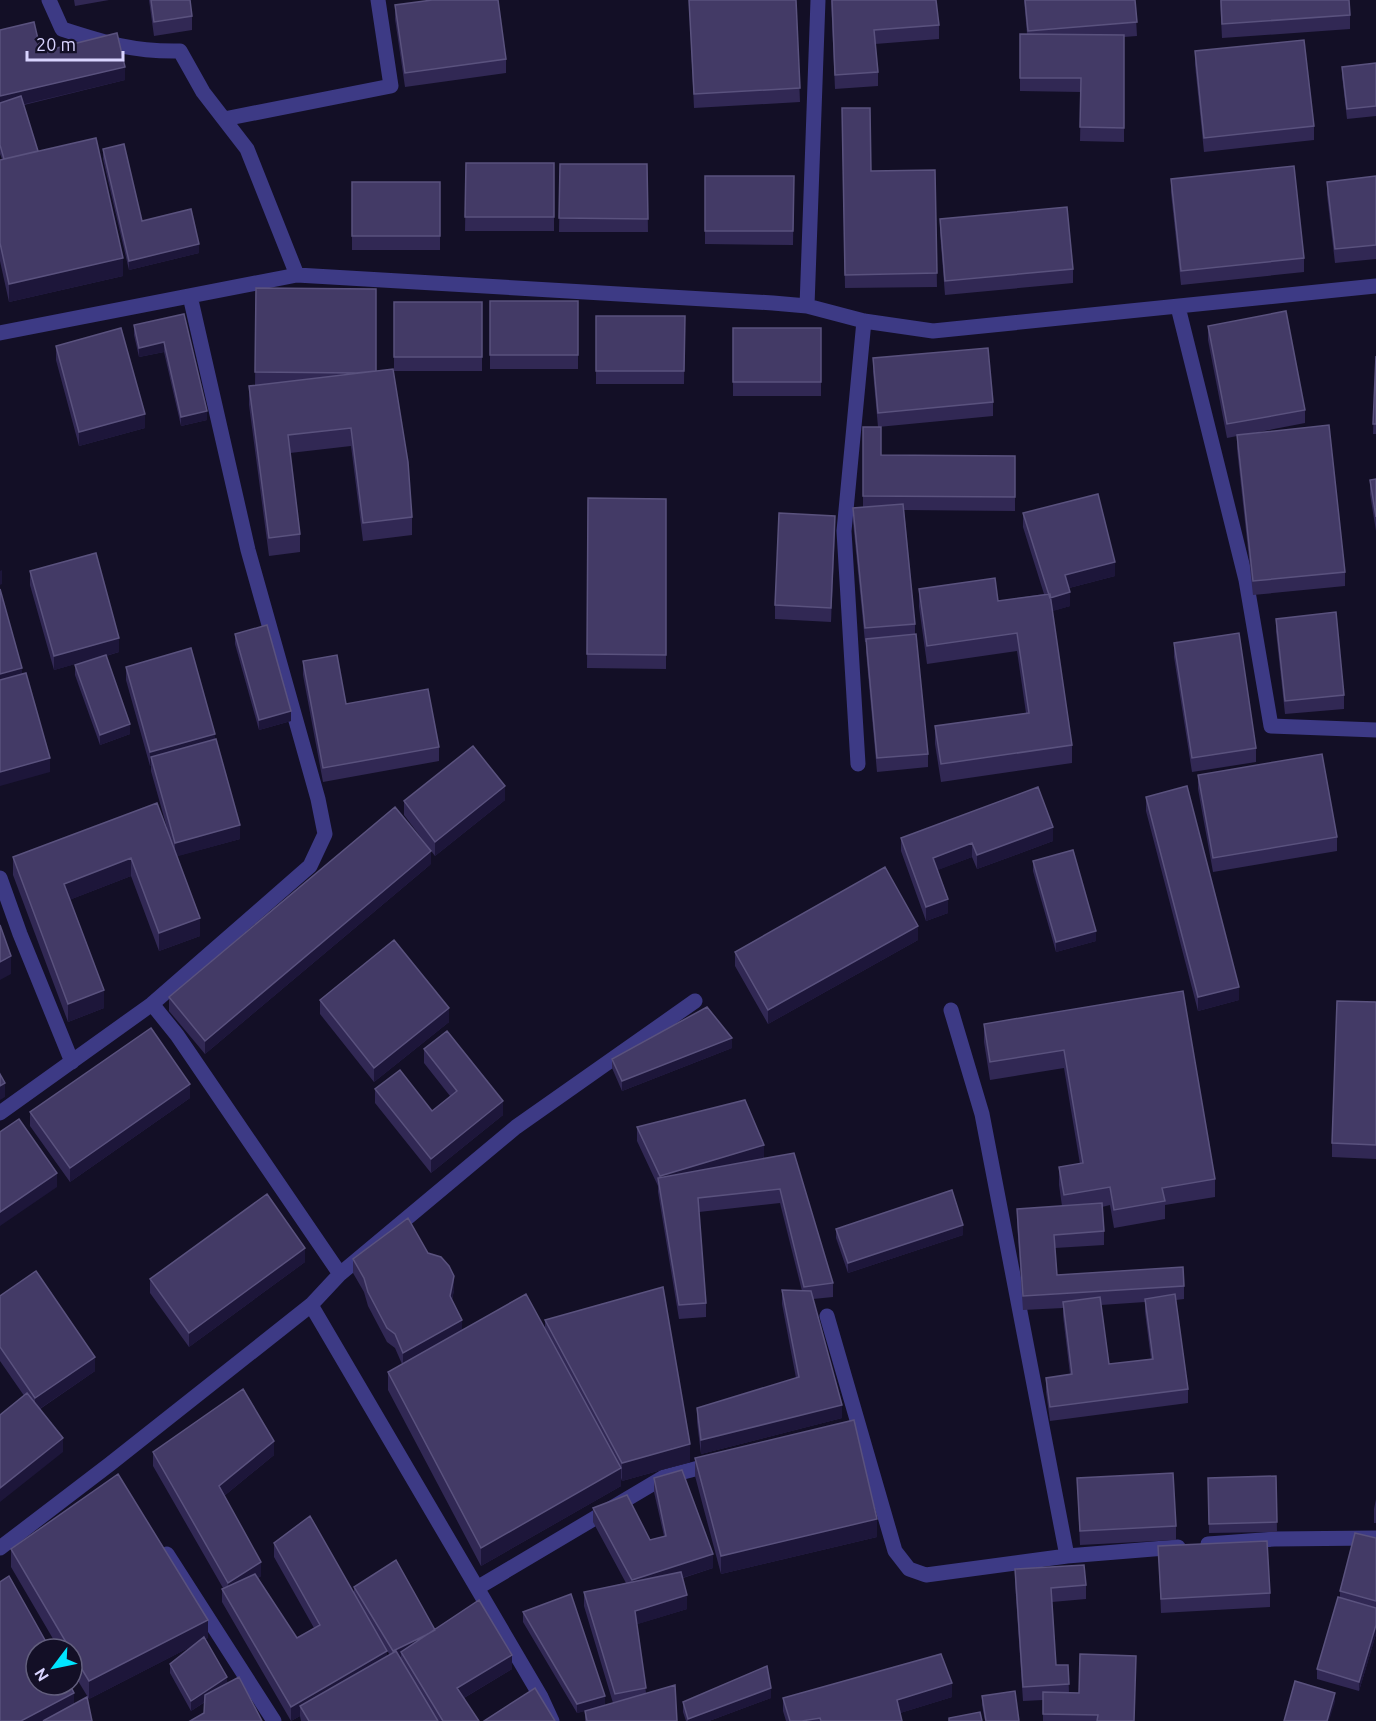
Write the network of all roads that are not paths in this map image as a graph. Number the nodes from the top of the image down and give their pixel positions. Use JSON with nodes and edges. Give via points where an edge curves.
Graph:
{"nodes":[{"id":1,"x":49,"y":0,"type":"edge"},
{"id":2,"x":378,"y":0,"type":"edge"},
{"id":3,"x":818,"y":0,"type":"edge"},
{"id":4,"x":224,"y":119,"type":"junction"},
{"id":5,"x":297,"y":275,"type":"junction"},
{"id":6,"x":1376,"y":286,"type":"edge"},
{"id":7,"x":190,"y":296,"type":"junction"},
{"id":8,"x":807,"y":306,"type":"junction"},
{"id":9,"x":1178,"y":307,"type":"junction"},
{"id":10,"x":864,"y":321,"type":"junction"},
{"id":11,"x":0,"y":333,"type":"edge"},
{"id":12,"x":1376,"y":730,"type":"edge"},
{"id":13,"x":858,"y":764,"type":"dead end"},
{"id":14,"x":0,"y":878,"type":"edge"},
{"id":15,"x":695,"y":1001,"type":"dead end"},
{"id":16,"x":152,"y":1004,"type":"junction"},
{"id":17,"x":951,"y":1010,"type":"dead end"},
{"id":18,"x":72,"y":1062,"type":"junction"},
{"id":19,"x":0,"y":1113,"type":"edge"},
{"id":20,"x":340,"y":1274,"type":"junction"},
{"id":21,"x":311,"y":1305,"type":"junction"},
{"id":22,"x":827,"y":1316,"type":"dead end"},
{"id":23,"x":733,"y":1459,"type":"edge"},
{"id":24,"x":1376,"y":1538,"type":"edge"},
{"id":25,"x":160,"y":1543,"type":"edge"},
{"id":26,"x":0,"y":1548,"type":"edge"},
{"id":27,"x":1067,"y":1556,"type":"junction"},
{"id":28,"x":477,"y":1588,"type":"junction"},
{"id":29,"x":274,"y":1721,"type":"edge"},
{"id":30,"x":552,"y":1721,"type":"edge"}],
"edges":[{"from":1,"to":4,"type":"street","via":[[62,30],[117,46],[180,51]]},
{"from":2,"to":4,"type":"street","via":[[391,86]]},
{"from":3,"to":8,"type":"street"},
{"from":4,"to":5,"type":"street","via":[[247,149]]},
{"from":5,"to":7,"type":"street"},
{"from":5,"to":8,"type":"street"},
{"from":6,"to":9,"type":"street"},
{"from":7,"to":11,"type":"street"},
{"from":7,"to":16,"type":"street","via":[[248,550],[325,834],[310,866]]},
{"from":8,"to":10,"type":"street"},
{"from":9,"to":10,"type":"street","via":[[933,332]]},
{"from":9,"to":12,"type":"street","via":[[1246,580],[1271,726]]},
{"from":10,"to":13,"type":"street","via":[[844,531]]},
{"from":14,"to":18,"type":"street"},
{"from":15,"to":20,"type":"street","via":[[516,1127]]},
{"from":16,"to":18,"type":"street"},
{"from":16,"to":20,"type":"street"},
{"from":17,"to":27,"type":"street","via":[[982,1114]]},
{"from":18,"to":19,"type":"street"},
{"from":20,"to":21,"type":"street"},
{"from":21,"to":26,"type":"street","via":[[113,1469]]},
{"from":21,"to":28,"type":"street"},
{"from":22,"to":27,"type":"street","via":[[853,1428],[895,1551],[909,1569],[926,1575]]},
{"from":23,"to":28,"type":"street","via":[[664,1477]]},
{"from":24,"to":27,"type":"street","via":[[1274,1539]]},
{"from":25,"to":29,"type":"street"},
{"from":28,"to":30,"type":"street"}]}
